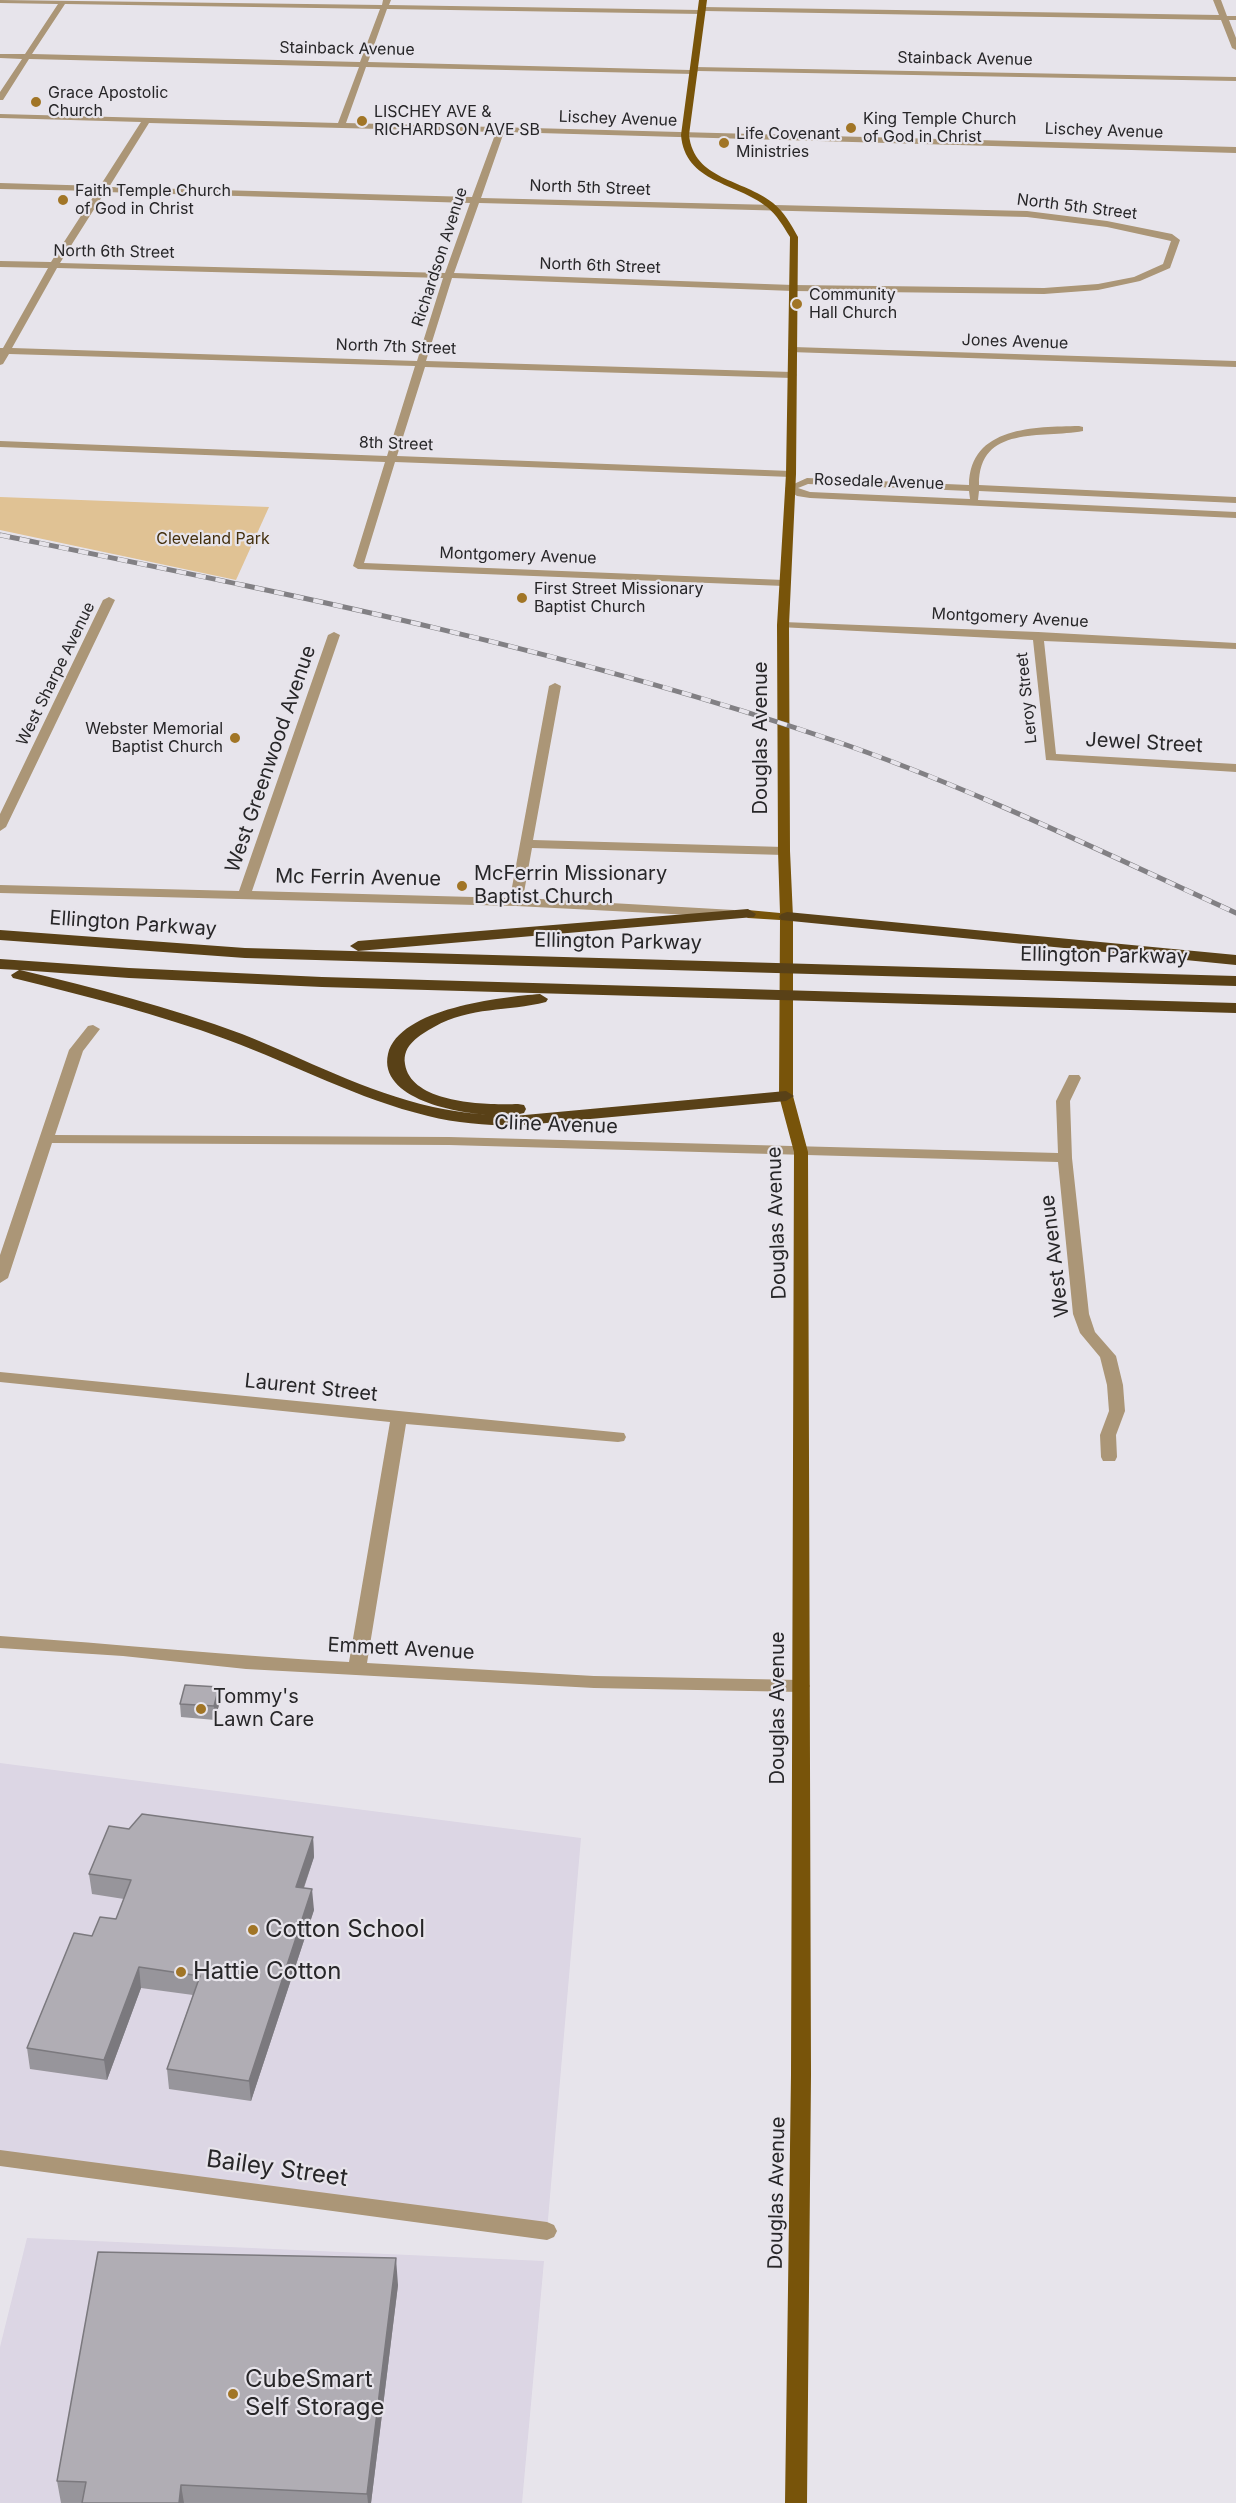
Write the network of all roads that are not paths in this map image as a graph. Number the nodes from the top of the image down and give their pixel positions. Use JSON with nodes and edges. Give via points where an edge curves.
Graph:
{"nodes":[{"id":1,"x":1217,"y":0,"type":"edge"},
{"id":2,"x":0,"y":1,"type":"edge"},
{"id":3,"x":63,"y":1,"type":"edge"},
{"id":4,"x":386,"y":4,"type":"edge"},
{"id":5,"x":702,"y":7,"type":"edge"},
{"id":6,"x":1223,"y":18,"type":"junction"},
{"id":7,"x":1236,"y":18,"type":"edge"},
{"id":8,"x":1236,"y":48,"type":"edge"},
{"id":9,"x":0,"y":56,"type":"edge"},
{"id":10,"x":27,"y":57,"type":"junction"},
{"id":11,"x":364,"y":64,"type":"junction"},
{"id":12,"x":694,"y":71,"type":"junction"},
{"id":13,"x":1236,"y":79,"type":"edge"},
{"id":14,"x":0,"y":98,"type":"edge"},
{"id":15,"x":0,"y":116,"type":"edge"},
{"id":16,"x":147,"y":120,"type":"junction"},
{"id":17,"x":341,"y":125,"type":"junction"},
{"id":18,"x":501,"y":130,"type":"junction"},
{"id":19,"x":685,"y":135,"type":"junction"},
{"id":20,"x":1236,"y":150,"type":"edge"},
{"id":21,"x":476,"y":164,"type":"dead end"},
{"id":22,"x":488,"y":164,"type":"junction"},
{"id":23,"x":0,"y":186,"type":"edge"},
{"id":24,"x":104,"y":189,"type":"junction"},
{"id":25,"x":474,"y":200,"type":"junction"},
{"id":26,"x":776,"y":209,"type":"junction"},
{"id":27,"x":1176,"y":240,"type":"joint"},
{"id":28,"x":0,"y":264,"type":"edge"},
{"id":29,"x":54,"y":266,"type":"junction"},
{"id":30,"x":448,"y":276,"type":"junction"},
{"id":31,"x":793,"y":288,"type":"junction"},
{"id":32,"x":793,"y":350,"type":"junction"},
{"id":33,"x":3,"y":351,"type":"edge"},
{"id":34,"x":0,"y":362,"type":"edge"},
{"id":35,"x":421,"y":362,"type":"junction"},
{"id":36,"x":1236,"y":364,"type":"edge"},
{"id":37,"x":792,"y":375,"type":"junction"},
{"id":38,"x":1079,"y":429,"type":"dead end"},
{"id":39,"x":0,"y":444,"type":"edge"},
{"id":40,"x":391,"y":459,"type":"junction"},
{"id":41,"x":791,"y":474,"type":"junction"},
{"id":42,"x":790,"y":488,"type":"junction"},
{"id":43,"x":974,"y":488,"type":"junction"},
{"id":44,"x":1236,"y":500,"type":"edge"},
{"id":45,"x":974,"y":501,"type":"junction"},
{"id":46,"x":1236,"y":515,"type":"edge"},
{"id":47,"x":358,"y":566,"type":"joint"},
{"id":48,"x":784,"y":583,"type":"junction"},
{"id":49,"x":110,"y":600,"type":"dead end"},
{"id":50,"x":783,"y":625,"type":"junction"},
{"id":51,"x":334,"y":635,"type":"dead end"},
{"id":52,"x":1038,"y":635,"type":"junction"},
{"id":53,"x":1236,"y":646,"type":"edge"},
{"id":54,"x":555,"y":686,"type":"dead end"},
{"id":55,"x":1050,"y":758,"type":"joint"},
{"id":56,"x":1236,"y":768,"type":"edge"},
{"id":57,"x":0,"y":827,"type":"edge"},
{"id":58,"x":527,"y":844,"type":"junction"},
{"id":59,"x":784,"y":851,"type":"junction"},
{"id":60,"x":0,"y":890,"type":"edge"},
{"id":61,"x":244,"y":895,"type":"junction"},
{"id":62,"x":516,"y":902,"type":"junction"},
{"id":63,"x":748,"y":914,"type":"junction"},
{"id":64,"x":788,"y":917,"type":"junction"},
{"id":65,"x":0,"y":935,"type":"edge"},
{"id":66,"x":245,"y":952,"type":"junction"},
{"id":67,"x":1236,"y":960,"type":"edge"},
{"id":68,"x":0,"y":964,"type":"edge"},
{"id":69,"x":0,"y":970,"type":"edge"},
{"id":70,"x":1236,"y":981,"type":"edge"},
{"id":71,"x":671,"y":994,"type":"junction"},
{"id":72,"x":1236,"y":1008,"type":"edge"},
{"id":73,"x":93,"y":1029,"type":"dead end"},
{"id":74,"x":1074,"y":1078,"type":"dead end"},
{"id":75,"x":786,"y":1090,"type":"junction"},
{"id":76,"x":46,"y":1139,"type":"junction"},
{"id":77,"x":801,"y":1152,"type":"junction"},
{"id":78,"x":1065,"y":1158,"type":"junction"},
{"id":79,"x":0,"y":1278,"type":"edge"},
{"id":80,"x":0,"y":1377,"type":"edge"},
{"id":81,"x":399,"y":1418,"type":"junction"},
{"id":82,"x":618,"y":1437,"type":"dead end"},
{"id":83,"x":1109,"y":1457,"type":"dead end"},
{"id":84,"x":0,"y":1642,"type":"edge"},
{"id":85,"x":357,"y":1669,"type":"junction"},
{"id":86,"x":801,"y":1686,"type":"junction"},
{"id":87,"x":0,"y":2158,"type":"edge"},
{"id":88,"x":547,"y":2231,"type":"dead end"},
{"id":89,"x":796,"y":2503,"type":"edge"}],
"edges":[{"from":1,"to":6,"type":"street"},
{"from":2,"to":3,"type":"street"},
{"from":3,"to":4,"type":"street"},
{"from":3,"to":10,"type":"street"},
{"from":4,"to":5,"type":"street"},
{"from":4,"to":11,"type":"street"},
{"from":5,"to":6,"type":"street"},
{"from":5,"to":12,"type":"main road","name":"Douglas Avenue"},
{"from":6,"to":7,"type":"street"},
{"from":6,"to":8,"type":"street"},
{"from":9,"to":10,"type":"street","name":"Stainback Avenue"},
{"from":10,"to":11,"type":"street","name":"Stainback Avenue"},
{"from":10,"to":14,"type":"street"},
{"from":11,"to":12,"type":"street","name":"Stainback Avenue"},
{"from":11,"to":17,"type":"street"},
{"from":12,"to":13,"type":"street","name":"Stainback Avenue"},
{"from":12,"to":19,"type":"main road","name":"Douglas Avenue"},
{"from":15,"to":16,"type":"street","name":"Lischey Avenue"},
{"from":16,"to":17,"type":"street","name":"Lischey Avenue"},
{"from":16,"to":24,"type":"street"},
{"from":17,"to":18,"type":"street","name":"Lischey Avenue"},
{"from":18,"to":19,"type":"street","name":"Lischey Avenue"},
{"from":18,"to":22,"type":"street","name":"Richardson Avenue"},
{"from":19,"to":20,"type":"street","name":"Lischey Avenue"},
{"from":19,"to":26,"type":"main road","name":"Douglas Avenue","via":[[686,151],[697,165],[764,198]]},
{"from":21,"to":22,"type":"street"},
{"from":22,"to":25,"type":"street","name":"Richardson Avenue"},
{"from":23,"to":24,"type":"street","name":"North 5th Street"},
{"from":24,"to":25,"type":"street","name":"North 5th Street"},
{"from":24,"to":29,"type":"street"},
{"from":25,"to":26,"type":"street","name":"North 5th Street"},
{"from":25,"to":30,"type":"street","name":"Richardson Avenue"},
{"from":26,"to":27,"type":"street","name":"North 5th Street","via":[[1027,214],[1107,224]]},
{"from":26,"to":31,"type":"main road","name":"Douglas Avenue","via":[[794,237]]},
{"from":27,"to":31,"type":"street","name":"North 6th Street","via":[[1167,266],[1137,279],[1098,286],[1044,291]]},
{"from":28,"to":29,"type":"street","name":"North 6th Street"},
{"from":29,"to":30,"type":"street","name":"North 6th Street"},
{"from":29,"to":33,"type":"street"},
{"from":30,"to":31,"type":"street","name":"North 6th Street"},
{"from":30,"to":35,"type":"street","name":"Richardson Avenue"},
{"from":31,"to":32,"type":"main road","name":"Douglas Avenue"},
{"from":32,"to":36,"type":"street","name":"Jones Avenue"},
{"from":32,"to":37,"type":"main road","name":"Douglas Avenue"},
{"from":33,"to":34,"type":"street"},
{"from":33,"to":35,"type":"street","name":"North 7th Street"},
{"from":35,"to":37,"type":"street","name":"North 7th Street"},
{"from":35,"to":40,"type":"street","name":"Richardson Avenue"},
{"from":37,"to":41,"type":"main road","name":"Douglas Avenue"},
{"from":38,"to":43,"type":"street","via":[[1034,432],[991,445],[979,457]]},
{"from":39,"to":40,"type":"street","name":"8th Street"},
{"from":40,"to":41,"type":"street","name":"8th Street"},
{"from":40,"to":47,"type":"street","name":"Richardson Avenue"},
{"from":41,"to":42,"type":"main road","name":"Douglas Avenue"},
{"from":42,"to":43,"type":"street","name":"Rosedale Avenue","via":[[817,481]]},
{"from":42,"to":45,"type":"street","name":"Rosedale Avenue","via":[[810,495]]},
{"from":42,"to":48,"type":"main road","name":"Douglas Avenue"},
{"from":43,"to":44,"type":"street","name":"Rosedale Avenue"},
{"from":43,"to":45,"type":"street"},
{"from":45,"to":46,"type":"street","name":"Rosedale Avenue"},
{"from":47,"to":48,"type":"street","name":"Montgomery Avenue"},
{"from":48,"to":50,"type":"main road","name":"Douglas Avenue"},
{"from":49,"to":57,"type":"street","name":"West Sharpe Avenue"},
{"from":50,"to":52,"type":"street","name":"Montgomery Avenue"},
{"from":50,"to":59,"type":"main road","name":"Douglas Avenue"},
{"from":51,"to":61,"type":"street","name":"West Greenwood Avenue"},
{"from":52,"to":53,"type":"street","name":"Montgomery Avenue"},
{"from":52,"to":55,"type":"street","name":"Leroy Street"},
{"from":54,"to":58,"type":"street"},
{"from":55,"to":56,"type":"street","name":"Jewel Street"},
{"from":58,"to":59,"type":"street"},
{"from":58,"to":62,"type":"street"},
{"from":59,"to":64,"type":"main road","name":"Douglas Avenue"},
{"from":60,"to":61,"type":"street","name":"Mc Ferrin Avenue"},
{"from":61,"to":62,"type":"street","name":"Mc Ferrin Avenue"},
{"from":62,"to":63,"type":"street","name":"Mc Ferrin Avenue"},
{"from":63,"to":64,"type":"main road","name":"Mc Ferrin Avenue"},
{"from":63,"to":66,"type":"highway","via":[[426,942]]},
{"from":64,"to":67,"type":"highway"},
{"from":64,"to":75,"type":"main road","name":"Douglas Avenue"},
{"from":65,"to":66,"type":"highway","name":"Ellington Parkway"},
{"from":66,"to":70,"type":"highway","name":"Ellington Parkway"},
{"from":68,"to":71,"type":"highway","via":[[243,980]]},
{"from":69,"to":75,"type":"highway","via":[[200,1024],[380,1098],[445,1115],[514,1120]]},
{"from":71,"to":72,"type":"highway"},
{"from":71,"to":75,"type":"highway","via":[[519,1000],[441,1018],[416,1030],[401,1043],[395,1058],[399,1076],[408,1088],[430,1099],[467,1107],[509,1109]]},
{"from":73,"to":76,"type":"street","via":[[76,1050]]},
{"from":74,"to":78,"type":"street","name":"West Avenue","via":[[1063,1101]]},
{"from":75,"to":77,"type":"main road","name":"Douglas Avenue"},
{"from":76,"to":77,"type":"street","name":"Cline Avenue","via":[[425,1141]]},
{"from":76,"to":79,"type":"street"},
{"from":77,"to":78,"type":"street","name":"Cline Avenue"},
{"from":77,"to":86,"type":"main road","name":"Douglas Avenue"},
{"from":78,"to":83,"type":"street","name":"West Avenue","via":[[1081,1314],[1088,1333],[1108,1356],[1115,1385],[1117,1410],[1108,1435]]},
{"from":80,"to":81,"type":"street","name":"Laurent Street"},
{"from":81,"to":82,"type":"street","name":"Laurent Street"},
{"from":81,"to":85,"type":"street"},
{"from":84,"to":85,"type":"street","name":"Emmett Avenue"},
{"from":85,"to":86,"type":"street","name":"Emmett Avenue","via":[[594,1682]]},
{"from":86,"to":89,"type":"main road","name":"Douglas Avenue"},
{"from":87,"to":88,"type":"street","name":"Bailey Street"}]}
